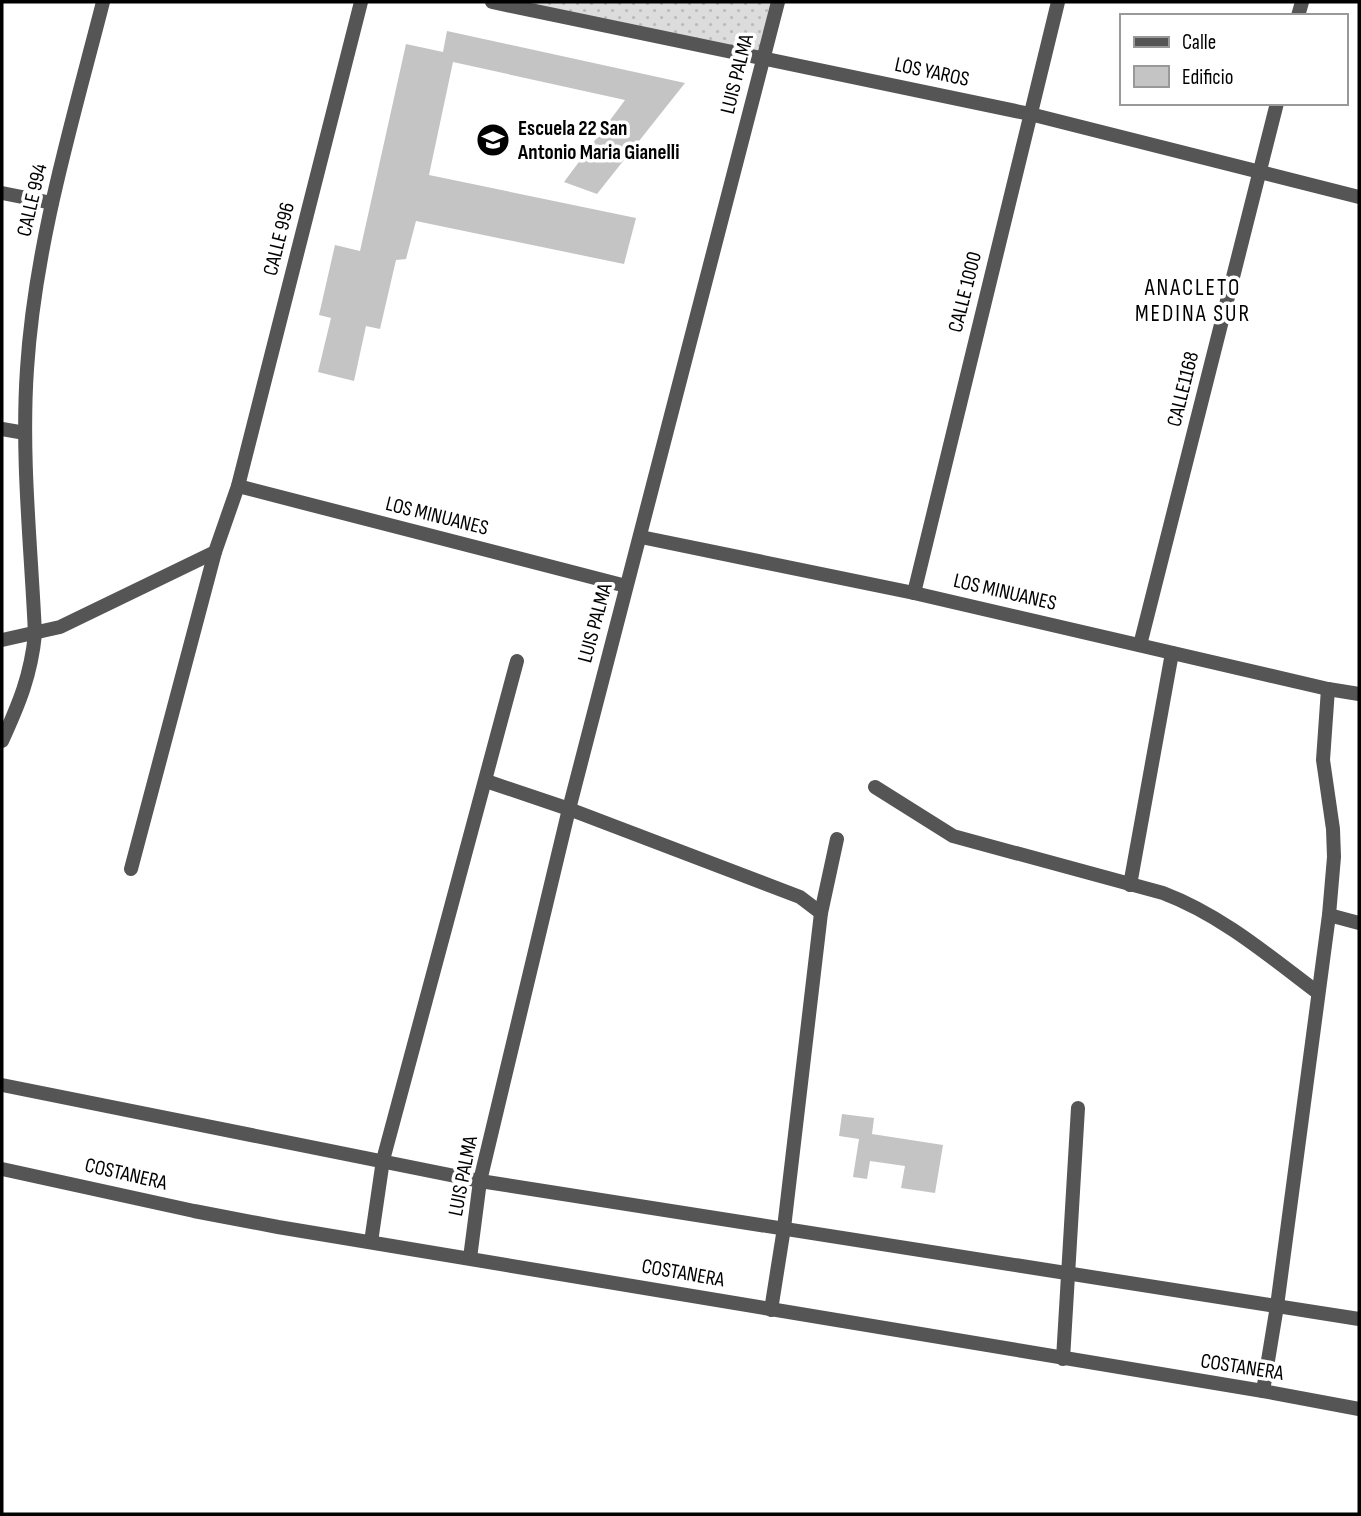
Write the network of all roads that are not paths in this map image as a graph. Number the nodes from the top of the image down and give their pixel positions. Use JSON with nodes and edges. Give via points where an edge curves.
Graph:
{"nodes":[{"id":1,"x":103,"y":2,"type":"edge"},
{"id":2,"x":361,"y":2,"type":"edge"},
{"id":3,"x":492,"y":2,"type":"edge"},
{"id":4,"x":778,"y":2,"type":"edge"},
{"id":5,"x":1058,"y":2,"type":"edge"},
{"id":6,"x":763,"y":58,"type":"junction"},
{"id":7,"x":1276,"y":105,"type":"edge"},
{"id":8,"x":1030,"y":114,"type":"junction"},
{"id":9,"x":1260,"y":171,"type":"junction"},
{"id":10,"x":2,"y":193,"type":"edge"},
{"id":11,"x":1359,"y":197,"type":"edge"},
{"id":12,"x":52,"y":203,"type":"junction"},
{"id":13,"x":2,"y":429,"type":"edge"},
{"id":14,"x":25,"y":433,"type":"junction"},
{"id":15,"x":238,"y":486,"type":"junction"},
{"id":16,"x":641,"y":537,"type":"junction"},
{"id":17,"x":215,"y":552,"type":"junction"},
{"id":18,"x":626,"y":586,"type":"junction"},
{"id":19,"x":914,"y":593,"type":"junction"},
{"id":20,"x":35,"y":634,"type":"junction"},
{"id":21,"x":2,"y":640,"type":"edge"},
{"id":22,"x":1140,"y":645,"type":"junction"},
{"id":23,"x":1172,"y":653,"type":"junction"},
{"id":24,"x":517,"y":661,"type":"dead end"},
{"id":25,"x":1328,"y":689,"type":"junction"},
{"id":26,"x":1359,"y":694,"type":"edge"},
{"id":27,"x":2,"y":741,"type":"edge"},
{"id":28,"x":486,"y":781,"type":"junction"},
{"id":29,"x":875,"y":787,"type":"dead end"},
{"id":30,"x":569,"y":810,"type":"junction"},
{"id":31,"x":837,"y":839,"type":"dead end"},
{"id":32,"x":131,"y":869,"type":"dead end"},
{"id":33,"x":1130,"y":885,"type":"junction"},
{"id":34,"x":821,"y":912,"type":"junction"},
{"id":35,"x":1329,"y":915,"type":"junction"},
{"id":36,"x":1359,"y":923,"type":"edge"},
{"id":37,"x":1317,"y":992,"type":"junction"},
{"id":38,"x":2,"y":1085,"type":"edge"},
{"id":39,"x":1078,"y":1108,"type":"dead end"},
{"id":40,"x":383,"y":1160,"type":"junction"},
{"id":41,"x":2,"y":1169,"type":"edge"},
{"id":42,"x":481,"y":1181,"type":"junction"},
{"id":43,"x":785,"y":1228,"type":"junction"},
{"id":44,"x":371,"y":1242,"type":"junction"},
{"id":45,"x":470,"y":1258,"type":"junction"},
{"id":46,"x":1069,"y":1273,"type":"junction"},
{"id":47,"x":1278,"y":1306,"type":"junction"},
{"id":48,"x":771,"y":1310,"type":"junction"},
{"id":49,"x":1359,"y":1319,"type":"edge"},
{"id":50,"x":1063,"y":1359,"type":"junction"},
{"id":51,"x":1263,"y":1391,"type":"junction"},
{"id":52,"x":1359,"y":1409,"type":"edge"}],
"edges":[{"from":1,"to":12,"type":"street","name":"CALLE 994"},
{"from":2,"to":15,"type":"street","name":"CALLE 996"},
{"from":3,"to":6,"type":"street","name":"LOS YAROS"},
{"from":4,"to":6,"type":"street","name":"LUIS PALMA"},
{"from":5,"to":8,"type":"street","name":"CALLE 1000"},
{"from":6,"to":8,"type":"street","name":"LOS YAROS"},
{"from":6,"to":16,"type":"street","name":"LUIS PALMA"},
{"from":7,"to":9,"type":"street","name":"CALLE1168"},
{"from":8,"to":9,"type":"street","name":"LOS YAROS"},
{"from":8,"to":19,"type":"street","name":"CALLE 1000"},
{"from":9,"to":11,"type":"street","name":"LOS YAROS"},
{"from":9,"to":22,"type":"street","name":"CALLE1168"},
{"from":10,"to":12,"type":"street"},
{"from":12,"to":14,"type":"street","name":"CALLE 994","via":[[32,310]]},
{"from":13,"to":14,"type":"street"},
{"from":14,"to":20,"type":"street","name":"CALLE 994"},
{"from":15,"to":17,"type":"street","name":"CALLE 996"},
{"from":15,"to":18,"type":"street","name":"LOS MINUANES"},
{"from":16,"to":18,"type":"street","name":"LUIS PALMA"},
{"from":16,"to":19,"type":"street","name":"LOS MINUANES"},
{"from":17,"to":20,"type":"street","via":[[60,627]]},
{"from":17,"to":32,"type":"street","name":"CALLE 996"},
{"from":18,"to":30,"type":"street","name":"LUIS PALMA"},
{"from":19,"to":22,"type":"street","name":"LOS MINUANES"},
{"from":20,"to":21,"type":"street"},
{"from":20,"to":27,"type":"street","name":"CALLE 994","via":[[26,684]]},
{"from":22,"to":23,"type":"street","name":"LOS MINUANES"},
{"from":23,"to":25,"type":"street","name":"LOS MINUANES"},
{"from":23,"to":33,"type":"street"},
{"from":24,"to":28,"type":"street"},
{"from":25,"to":26,"type":"street","name":"LOS MINUANES"},
{"from":25,"to":35,"type":"street","via":[[1323,760],[1333,829]]},
{"from":28,"to":30,"type":"street"},
{"from":28,"to":40,"type":"street"},
{"from":29,"to":33,"type":"street","via":[[953,836]]},
{"from":30,"to":34,"type":"street","via":[[800,897]]},
{"from":30,"to":42,"type":"street","name":"LUIS PALMA"},
{"from":31,"to":34,"type":"street"},
{"from":33,"to":37,"type":"street","via":[[1192,904],[1221,920]]},
{"from":34,"to":43,"type":"street"},
{"from":35,"to":36,"type":"street"},
{"from":35,"to":37,"type":"street"},
{"from":37,"to":47,"type":"street"},
{"from":38,"to":40,"type":"street"},
{"from":39,"to":46,"type":"street"},
{"from":40,"to":42,"type":"street"},
{"from":40,"to":44,"type":"street"},
{"from":41,"to":44,"type":"street","name":"COSTANERA","via":[[194,1211]]},
{"from":42,"to":43,"type":"street"},
{"from":42,"to":45,"type":"street","name":"LUIS PALMA"},
{"from":43,"to":46,"type":"street"},
{"from":43,"to":48,"type":"street"},
{"from":44,"to":45,"type":"street","name":"COSTANERA"},
{"from":45,"to":48,"type":"street","name":"COSTANERA"},
{"from":46,"to":47,"type":"street"},
{"from":46,"to":50,"type":"street"},
{"from":47,"to":49,"type":"street"},
{"from":47,"to":51,"type":"street"},
{"from":48,"to":50,"type":"street","name":"COSTANERA"},
{"from":50,"to":51,"type":"street","name":"COSTANERA"},
{"from":51,"to":52,"type":"street","name":"COSTANERA"}]}
